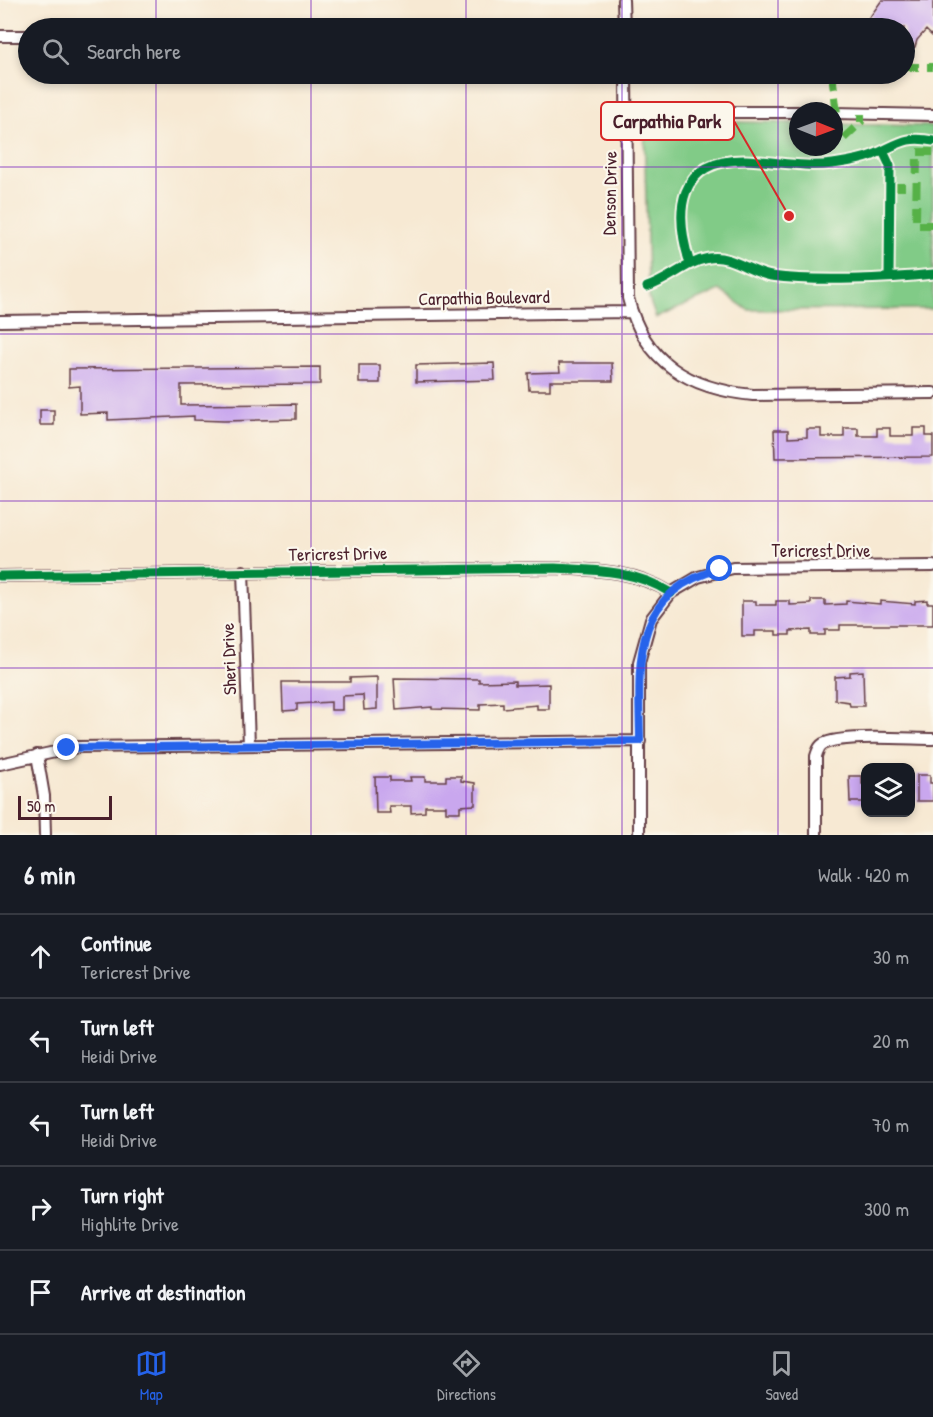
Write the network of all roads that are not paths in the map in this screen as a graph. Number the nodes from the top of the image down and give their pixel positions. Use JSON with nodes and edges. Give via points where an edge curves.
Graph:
{"nodes":[{"id":1,"x":623,"y":0,"type":"edge"},
{"id":2,"x":624,"y":18,"type":"edge"},
{"id":3,"x":0,"y":36,"type":"edge"},
{"id":4,"x":18,"y":36,"type":"edge"},
{"id":5,"x":626,"y":84,"type":"edge"},
{"id":6,"x":627,"y":112,"type":"junction"},
{"id":7,"x":789,"y":112,"type":"edge"},
{"id":8,"x":843,"y":113,"type":"edge"},
{"id":9,"x":933,"y":115,"type":"edge"},
{"id":10,"x":631,"y":312,"type":"junction"},
{"id":11,"x":0,"y":321,"type":"edge"},
{"id":12,"x":933,"y":393,"type":"edge"},
{"id":13,"x":933,"y":567,"type":"edge"},
{"id":14,"x":243,"y":572,"type":"junction"},
{"id":15,"x":0,"y":576,"type":"edge"},
{"id":16,"x":671,"y":593,"type":"junction"},
{"id":17,"x":933,"y":739,"type":"edge"},
{"id":18,"x":640,"y":741,"type":"junction"},
{"id":19,"x":249,"y":745,"type":"junction"},
{"id":20,"x":37,"y":755,"type":"junction"},
{"id":21,"x":0,"y":764,"type":"edge"},
{"id":22,"x":45,"y":835,"type":"edge"},
{"id":23,"x":639,"y":835,"type":"edge"},
{"id":24,"x":816,"y":835,"type":"edge"}],
"edges":[{"from":1,"to":2,"type":"street"},
{"from":3,"to":4,"type":"street"},
{"from":5,"to":6,"type":"street","name":"Denson Drive"},
{"from":6,"to":7,"type":"street"},
{"from":6,"to":10,"type":"street","name":"Denson Drive","via":[[626,278]]},
{"from":8,"to":9,"type":"street"},
{"from":10,"to":11,"type":"street","name":"Carpathia Boulevard"},
{"from":10,"to":12,"type":"street","via":[[645,341],[667,364],[684,377],[713,389],[753,395]]},
{"from":13,"to":16,"type":"street","name":"Tericrest Drive","via":[[726,569],[698,577]]},
{"from":14,"to":15,"type":"street","name":"Tericrest Drive"},
{"from":14,"to":16,"type":"street","name":"Tericrest Drive","via":[[555,568],[625,573],[654,582]]},
{"from":14,"to":19,"type":"street","name":"Sheri Drive"},
{"from":16,"to":18,"type":"street","via":[[651,620],[641,648]]},
{"from":17,"to":24,"type":"street","via":[[845,740],[819,747],[815,762]]},
{"from":18,"to":19,"type":"street"},
{"from":18,"to":23,"type":"street"},
{"from":19,"to":20,"type":"street","via":[[78,747]]},
{"from":20,"to":21,"type":"street"},
{"from":20,"to":22,"type":"street"}]}
